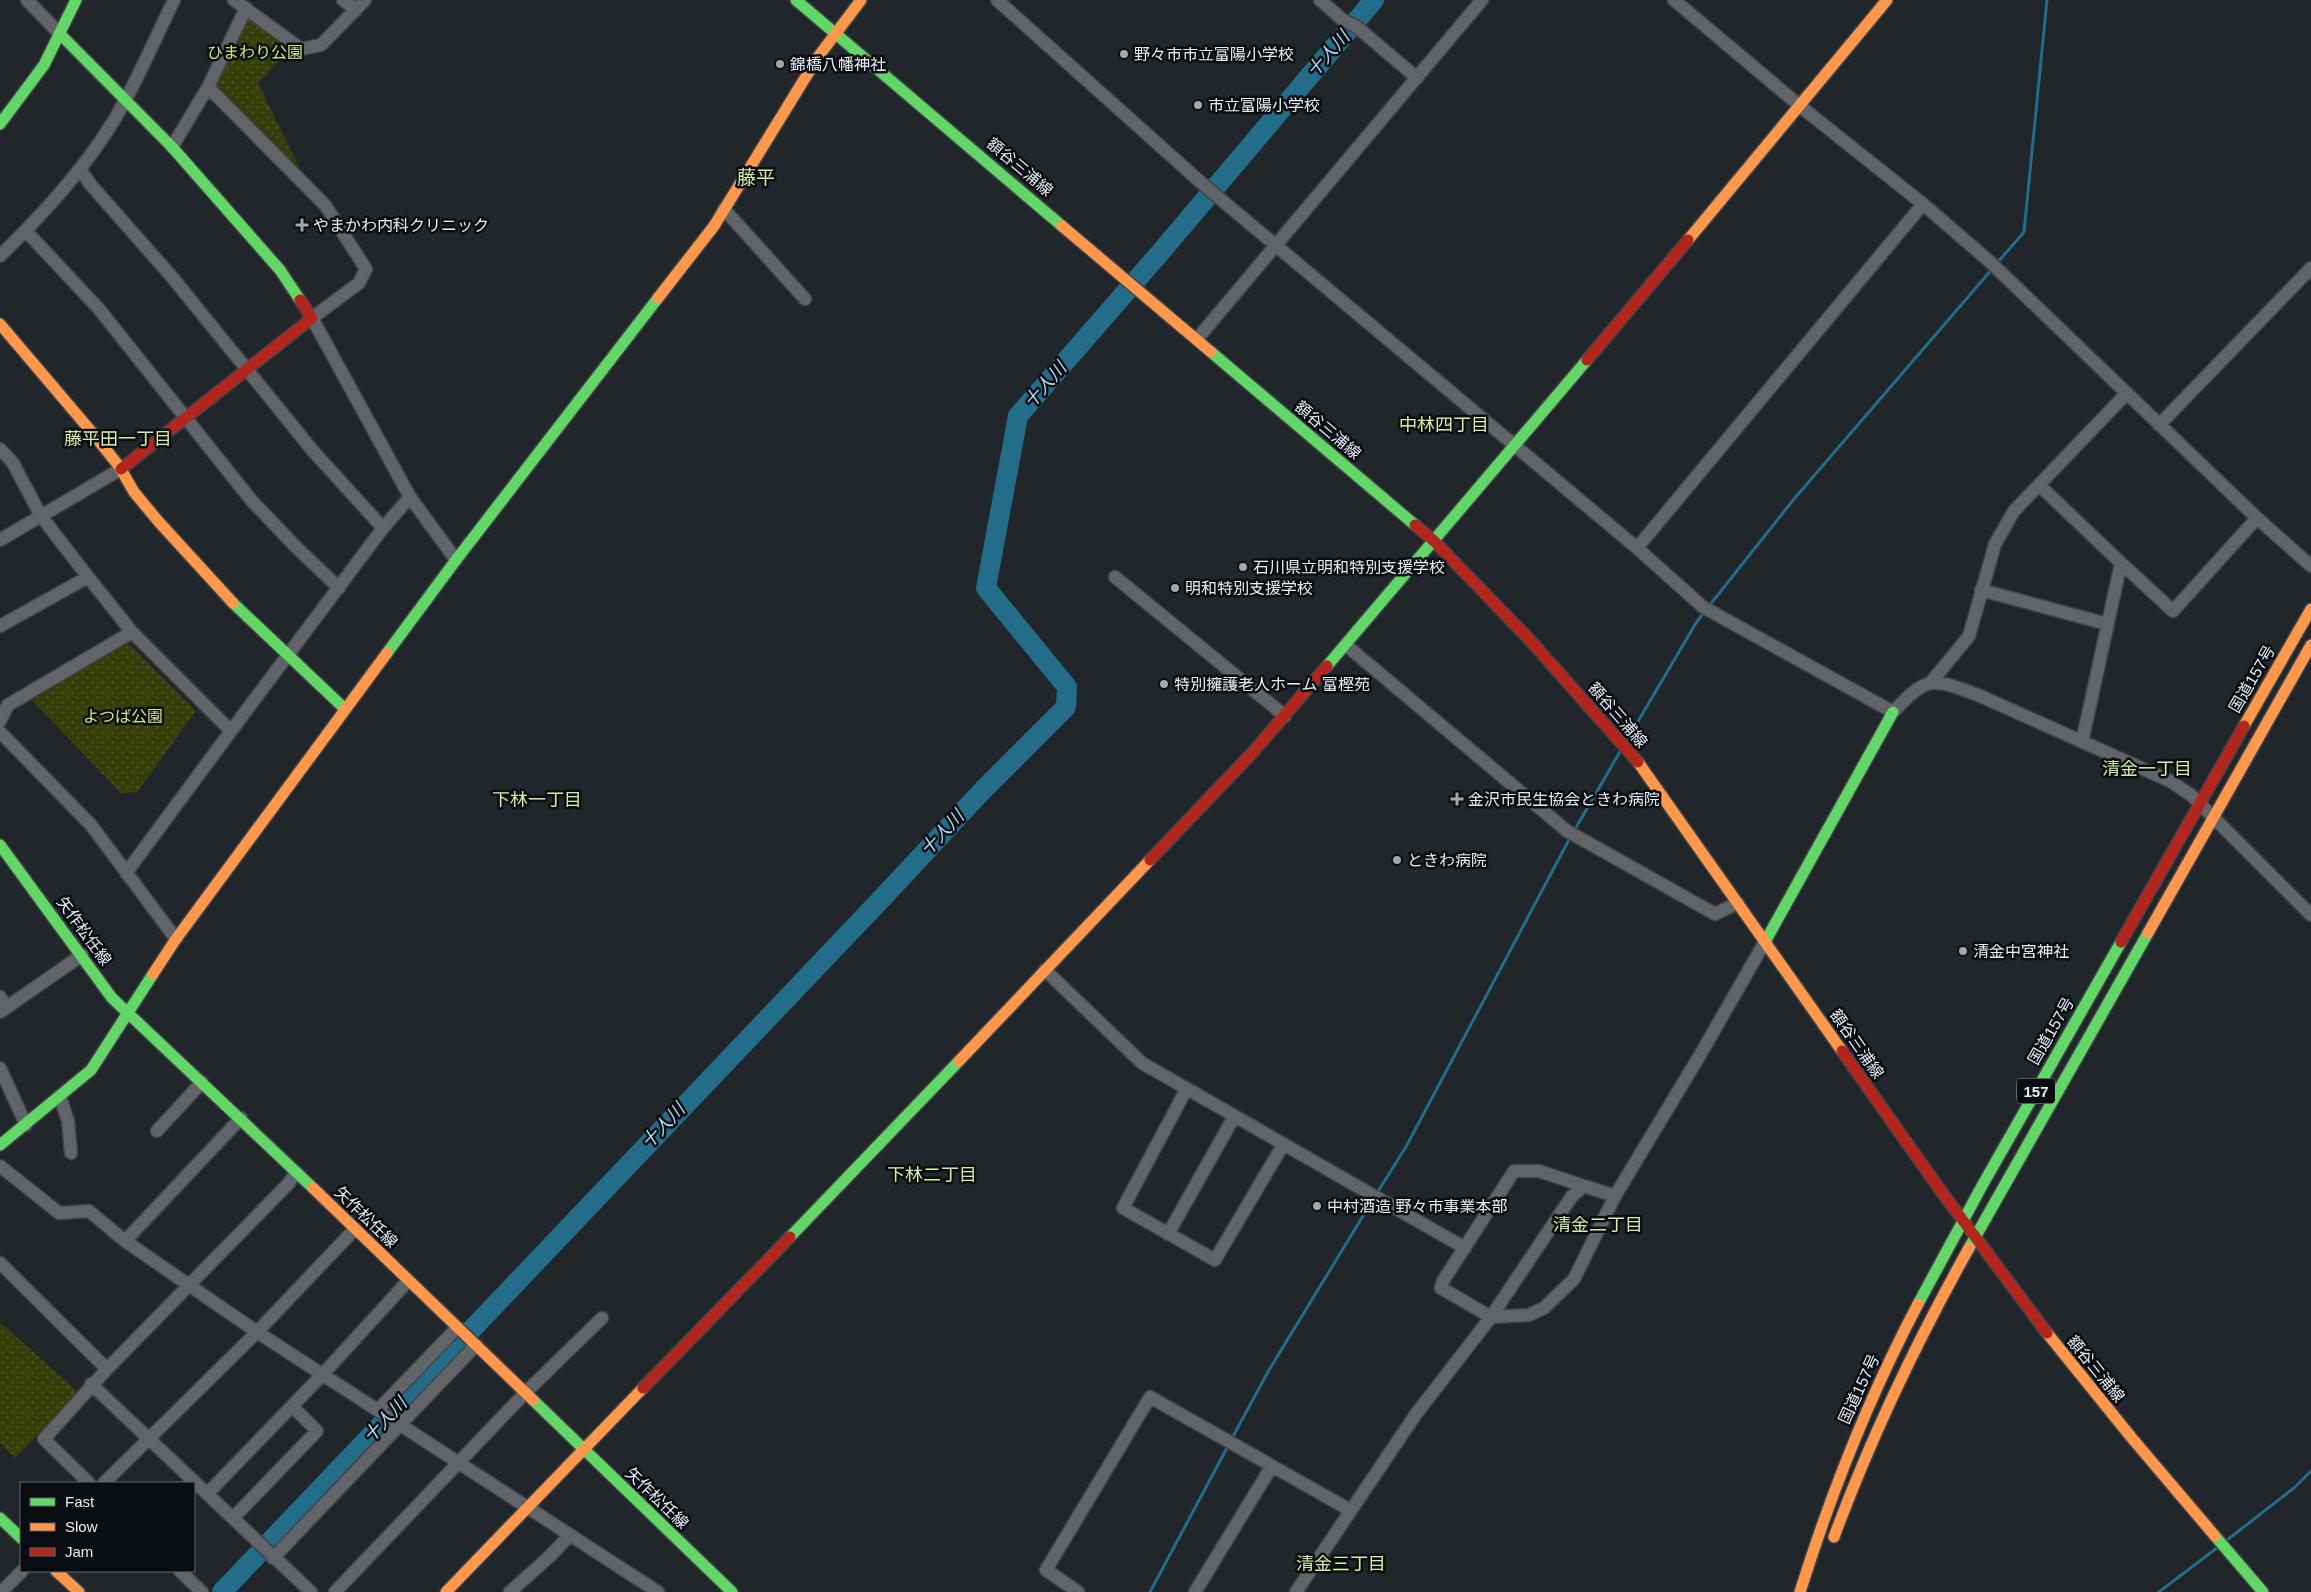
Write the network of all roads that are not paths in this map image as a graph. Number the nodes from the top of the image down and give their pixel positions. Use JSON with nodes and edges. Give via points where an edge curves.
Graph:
{"nodes":[{"id":1,"x":27,"y":0,"type":"edge"},
{"id":2,"x":76,"y":0,"type":"edge"},
{"id":3,"x":174,"y":0,"type":"edge"},
{"id":4,"x":234,"y":0,"type":"edge"},
{"id":5,"x":343,"y":0,"type":"edge"},
{"id":6,"x":365,"y":0,"type":"edge"},
{"id":7,"x":796,"y":0,"type":"edge"},
{"id":8,"x":861,"y":0,"type":"edge"},
{"id":9,"x":997,"y":0,"type":"edge"},
{"id":10,"x":1320,"y":0,"type":"edge"},
{"id":11,"x":1482,"y":0,"type":"edge"},
{"id":12,"x":1674,"y":0,"type":"edge"},
{"id":13,"x":1887,"y":0,"type":"edge"},
{"id":14,"x":246,"y":8,"type":"junction"},
{"id":15,"x":356,"y":10,"type":"junction"},
{"id":16,"x":835,"y":33,"type":"junction"},
{"id":17,"x":60,"y":34,"type":"junction"},
{"id":18,"x":1417,"y":78,"type":"junction"},
{"id":19,"x":208,"y":87,"type":"junction"},
{"id":20,"x":125,"y":101,"type":"junction"},
{"id":21,"x":1800,"y":106,"type":"junction"},
{"id":22,"x":0,"y":124,"type":"edge"},
{"id":23,"x":172,"y":147,"type":"junction"},
{"id":24,"x":80,"y":169,"type":"junction"},
{"id":25,"x":1923,"y":204,"type":"junction"},
{"id":26,"x":724,"y":209,"type":"junction"},
{"id":27,"x":26,"y":231,"type":"junction"},
{"id":28,"x":1276,"y":246,"type":"junction"},
{"id":29,"x":0,"y":256,"type":"edge"},
{"id":30,"x":2311,"y":268,"type":"edge"},
{"id":31,"x":805,"y":299,"type":"dead end"},
{"id":32,"x":312,"y":318,"type":"junction"},
{"id":33,"x":0,"y":324,"type":"edge"},
{"id":34,"x":1196,"y":339,"type":"junction"},
{"id":35,"x":247,"y":370,"type":"junction"},
{"id":36,"x":2126,"y":394,"type":"junction"},
{"id":37,"x":187,"y":418,"type":"junction"},
{"id":38,"x":2159,"y":425,"type":"junction"},
{"id":39,"x":1515,"y":447,"type":"junction"},
{"id":40,"x":0,"y":450,"type":"edge"},
{"id":41,"x":121,"y":469,"type":"junction"},
{"id":42,"x":2039,"y":485,"type":"junction"},
{"id":43,"x":410,"y":497,"type":"junction"},
{"id":44,"x":41,"y":516,"type":"junction"},
{"id":45,"x":2257,"y":518,"type":"junction"},
{"id":46,"x":383,"y":528,"type":"junction"},
{"id":47,"x":0,"y":540,"type":"edge"},
{"id":48,"x":1434,"y":541,"type":"junction"},
{"id":49,"x":1637,"y":548,"type":"junction"},
{"id":50,"x":456,"y":560,"type":"junction"},
{"id":51,"x":2121,"y":563,"type":"junction"},
{"id":52,"x":2311,"y":566,"type":"edge"},
{"id":53,"x":88,"y":577,"type":"junction"},
{"id":54,"x":1115,"y":577,"type":"dead end"},
{"id":55,"x":339,"y":588,"type":"junction"},
{"id":56,"x":1982,"y":590,"type":"junction"},
{"id":57,"x":2311,"y":610,"type":"edge"},
{"id":58,"x":2107,"y":624,"type":"junction"},
{"id":59,"x":0,"y":626,"type":"edge"},
{"id":60,"x":132,"y":632,"type":"junction"},
{"id":61,"x":2311,"y":645,"type":"edge"},
{"id":62,"x":1347,"y":646,"type":"junction"},
{"id":63,"x":286,"y":657,"type":"junction"},
{"id":64,"x":1932,"y":681,"type":"junction"},
{"id":65,"x":345,"y":709,"type":"junction"},
{"id":66,"x":1893,"y":712,"type":"junction"},
{"id":67,"x":1285,"y":716,"type":"junction"},
{"id":68,"x":0,"y":721,"type":"edge"},
{"id":69,"x":230,"y":731,"type":"junction"},
{"id":70,"x":0,"y":732,"type":"edge"},
{"id":71,"x":2082,"y":742,"type":"junction"},
{"id":72,"x":2201,"y":802,"type":"junction"},
{"id":73,"x":2214,"y":817,"type":"junction"},
{"id":74,"x":0,"y":845,"type":"edge"},
{"id":75,"x":126,"y":874,"type":"junction"},
{"id":76,"x":1738,"y":903,"type":"junction"},
{"id":77,"x":2311,"y":915,"type":"edge"},
{"id":78,"x":176,"y":939,"type":"junction"},
{"id":79,"x":1766,"y":940,"type":"junction"},
{"id":80,"x":82,"y":955,"type":"junction"},
{"id":81,"x":1046,"y":970,"type":"junction"},
{"id":82,"x":0,"y":997,"type":"edge"},
{"id":83,"x":4,"y":1010,"type":"edge"},
{"id":84,"x":128,"y":1012,"type":"junction"},
{"id":85,"x":0,"y":1068,"type":"edge"},
{"id":86,"x":202,"y":1082,"type":"junction"},
{"id":87,"x":1186,"y":1090,"type":"junction"},
{"id":88,"x":60,"y":1097,"type":"junction"},
{"id":89,"x":1234,"y":1117,"type":"junction"},
{"id":90,"x":241,"y":1118,"type":"junction"},
{"id":91,"x":26,"y":1125,"type":"junction"},
{"id":92,"x":156,"y":1131,"type":"dead end"},
{"id":93,"x":0,"y":1145,"type":"edge"},
{"id":94,"x":1283,"y":1145,"type":"junction"},
{"id":95,"x":71,"y":1153,"type":"dead end"},
{"id":96,"x":0,"y":1166,"type":"edge"},
{"id":97,"x":296,"y":1172,"type":"junction"},
{"id":98,"x":1584,"y":1186,"type":"junction"},
{"id":99,"x":1615,"y":1196,"type":"junction"},
{"id":100,"x":1964,"y":1218,"type":"junction"},
{"id":101,"x":355,"y":1230,"type":"junction"},
{"id":102,"x":1168,"y":1234,"type":"junction"},
{"id":103,"x":1976,"y":1234,"type":"junction"},
{"id":104,"x":125,"y":1241,"type":"junction"},
{"id":105,"x":1465,"y":1248,"type":"junction"},
{"id":106,"x":0,"y":1263,"type":"edge"},
{"id":107,"x":408,"y":1281,"type":"junction"},
{"id":108,"x":190,"y":1286,"type":"junction"},
{"id":109,"x":1491,"y":1317,"type":"junction"},
{"id":110,"x":602,"y":1318,"type":"dead end"},
{"id":111,"x":257,"y":1332,"type":"junction"},
{"id":112,"x":467,"y":1336,"type":"junction"},
{"id":113,"x":107,"y":1369,"type":"junction"},
{"id":114,"x":323,"y":1374,"type":"junction"},
{"id":115,"x":91,"y":1384,"type":"junction"},
{"id":116,"x":526,"y":1392,"type":"junction"},
{"id":117,"x":292,"y":1406,"type":"junction"},
{"id":118,"x":380,"y":1411,"type":"junction"},
{"id":119,"x":397,"y":1422,"type":"junction"},
{"id":120,"x":149,"y":1437,"type":"junction"},
{"id":121,"x":583,"y":1449,"type":"junction"},
{"id":122,"x":459,"y":1462,"type":"junction"},
{"id":123,"x":1272,"y":1466,"type":"junction"},
{"id":124,"x":88,"y":1482,"type":"edge"},
{"id":125,"x":105,"y":1482,"type":"edge"},
{"id":126,"x":208,"y":1493,"type":"junction"},
{"id":127,"x":528,"y":1508,"type":"junction"},
{"id":128,"x":1350,"y":1510,"type":"junction"},
{"id":129,"x":0,"y":1518,"type":"edge"},
{"id":130,"x":233,"y":1518,"type":"junction"},
{"id":131,"x":570,"y":1535,"type":"junction"},
{"id":132,"x":20,"y":1537,"type":"edge"},
{"id":133,"x":1830,"y":1547,"type":"dead end"},
{"id":134,"x":266,"y":1551,"type":"junction"},
{"id":135,"x":21,"y":1572,"type":"edge"},
{"id":136,"x":57,"y":1572,"type":"edge"},
{"id":137,"x":181,"y":1572,"type":"edge"},
{"id":138,"x":2,"y":1592,"type":"edge"},
{"id":139,"x":79,"y":1592,"type":"edge"},
{"id":140,"x":202,"y":1592,"type":"edge"},
{"id":141,"x":311,"y":1592,"type":"edge"},
{"id":142,"x":335,"y":1592,"type":"edge"},
{"id":143,"x":446,"y":1592,"type":"edge"},
{"id":144,"x":510,"y":1592,"type":"edge"},
{"id":145,"x":658,"y":1592,"type":"edge"},
{"id":146,"x":732,"y":1592,"type":"edge"},
{"id":147,"x":1078,"y":1592,"type":"edge"},
{"id":148,"x":1195,"y":1592,"type":"edge"},
{"id":149,"x":1296,"y":1592,"type":"edge"},
{"id":150,"x":1800,"y":1592,"type":"edge"},
{"id":151,"x":2263,"y":1592,"type":"edge"}],
"edges":[{"from":1,"to":17,"type":"street"},
{"from":2,"to":17,"type":"main road"},
{"from":3,"to":20,"type":"street"},
{"from":4,"to":14,"type":"street"},
{"from":5,"to":15,"type":"street"},
{"from":6,"to":15,"type":"street"},
{"from":7,"to":16,"type":"main road","name":"額谷三浦線"},
{"from":8,"to":16,"type":"main road"},
{"from":9,"to":28,"type":"street"},
{"from":10,"to":18,"type":"street"},
{"from":11,"to":18,"type":"street"},
{"from":12,"to":21,"type":"street"},
{"from":13,"to":21,"type":"main road"},
{"from":14,"to":15,"type":"street","via":[[301,50],[321,44]]},
{"from":14,"to":19,"type":"street"},
{"from":16,"to":26,"type":"main road"},
{"from":16,"to":34,"type":"main road","name":"額谷三浦線"},
{"from":17,"to":20,"type":"main road"},
{"from":17,"to":22,"type":"main road","via":[[44,65]]},
{"from":18,"to":28,"type":"street"},
{"from":19,"to":23,"type":"street"},
{"from":19,"to":32,"type":"street","via":[[325,205],[366,269],[359,283]]},
{"from":20,"to":23,"type":"main road"},
{"from":20,"to":24,"type":"street"},
{"from":21,"to":25,"type":"street"},
{"from":21,"to":39,"type":"main road"},
{"from":23,"to":32,"type":"main road","via":[[280,270]]},
{"from":24,"to":27,"type":"street"},
{"from":24,"to":35,"type":"street"},
{"from":25,"to":36,"type":"street","via":[[1989,261]]},
{"from":25,"to":49,"type":"street"},
{"from":26,"to":31,"type":"street"},
{"from":26,"to":50,"type":"main road"},
{"from":27,"to":29,"type":"street"},
{"from":27,"to":37,"type":"street","via":[[99,309]]},
{"from":28,"to":34,"type":"street"},
{"from":28,"to":39,"type":"street"},
{"from":30,"to":38,"type":"street"},
{"from":32,"to":35,"type":"main road"},
{"from":32,"to":43,"type":"street"},
{"from":33,"to":41,"type":"main road","via":[[55,385]]},
{"from":34,"to":48,"type":"main road","name":"額谷三浦線"},
{"from":35,"to":37,"type":"main road"},
{"from":35,"to":46,"type":"street","via":[[313,451]]},
{"from":36,"to":38,"type":"street"},
{"from":36,"to":42,"type":"street"},
{"from":37,"to":41,"type":"main road"},
{"from":37,"to":55,"type":"street","via":[[252,501]]},
{"from":38,"to":45,"type":"street"},
{"from":39,"to":48,"type":"main road"},
{"from":39,"to":49,"type":"street"},
{"from":40,"to":44,"type":"street","via":[[14,463]]},
{"from":41,"to":44,"type":"street"},
{"from":41,"to":63,"type":"main road","via":[[133,490],[190,557]]},
{"from":42,"to":51,"type":"street"},
{"from":42,"to":56,"type":"street","via":[[2014,510],[1995,544]]},
{"from":43,"to":46,"type":"street"},
{"from":43,"to":50,"type":"street"},
{"from":44,"to":47,"type":"street"},
{"from":44,"to":53,"type":"street"},
{"from":45,"to":51,"type":"street","via":[[2173,611]]},
{"from":45,"to":52,"type":"street"},
{"from":46,"to":55,"type":"street"},
{"from":48,"to":62,"type":"main road"},
{"from":48,"to":76,"type":"main road","name":"額谷三浦線","via":[[1618,736]]},
{"from":49,"to":66,"type":"street","via":[[1708,610]]},
{"from":50,"to":65,"type":"main road"},
{"from":51,"to":58,"type":"street"},
{"from":53,"to":59,"type":"street"},
{"from":53,"to":60,"type":"street"},
{"from":54,"to":67,"type":"street"},
{"from":55,"to":63,"type":"street"},
{"from":56,"to":58,"type":"street"},
{"from":56,"to":64,"type":"street","via":[[1969,636]]},
{"from":57,"to":72,"type":"main road","name":"国道157号","number":"157"},
{"from":58,"to":71,"type":"street"},
{"from":60,"to":68,"type":"street","via":[[8,705]]},
{"from":60,"to":69,"type":"street"},
{"from":61,"to":73,"type":"main road","name":"国道157号","number":"157"},
{"from":62,"to":67,"type":"main road"},
{"from":62,"to":76,"type":"street","via":[[1573,834],[1715,914]]},
{"from":63,"to":65,"type":"main road"},
{"from":63,"to":69,"type":"street"},
{"from":64,"to":66,"type":"street","via":[[1912,692]]},
{"from":64,"to":71,"type":"street","via":[[1978,695]]},
{"from":65,"to":78,"type":"main road"},
{"from":66,"to":79,"type":"main road"},
{"from":67,"to":81,"type":"main road"},
{"from":69,"to":75,"type":"street"},
{"from":70,"to":75,"type":"street","via":[[91,826]]},
{"from":71,"to":72,"type":"street","via":[[2170,782]]},
{"from":72,"to":73,"type":"street"},
{"from":72,"to":100,"type":"main road","name":"国道157号","number":"157"},
{"from":73,"to":77,"type":"street"},
{"from":73,"to":103,"type":"main road","name":"国道157号","number":"157"},
{"from":74,"to":80,"type":"main road","name":"矢作松任線"},
{"from":75,"to":78,"type":"street"},
{"from":76,"to":79,"type":"main road","name":"額谷三浦線"},
{"from":78,"to":84,"type":"main road"},
{"from":79,"to":99,"type":"street"},
{"from":79,"to":100,"type":"main road","name":"額谷三浦線","via":[[1941,1191]]},
{"from":80,"to":83,"type":"street"},
{"from":80,"to":84,"type":"main road","name":"矢作松任線","via":[[112,998]]},
{"from":81,"to":87,"type":"street","via":[[1142,1063]]},
{"from":81,"to":121,"type":"main road"},
{"from":82,"to":83,"type":"street"},
{"from":84,"to":86,"type":"main road","name":"矢作松任線"},
{"from":84,"to":88,"type":"main road","via":[[90,1070]]},
{"from":85,"to":91,"type":"street"},
{"from":86,"to":90,"type":"main road","name":"矢作松任線"},
{"from":86,"to":92,"type":"street"},
{"from":87,"to":89,"type":"street"},
{"from":87,"to":102,"type":"street","via":[[1123,1208]]},
{"from":88,"to":91,"type":"main road"},
{"from":88,"to":95,"type":"street","via":[[68,1121]]},
{"from":89,"to":94,"type":"street"},
{"from":89,"to":102,"type":"street"},
{"from":90,"to":97,"type":"main road","name":"矢作松任線"},
{"from":90,"to":104,"type":"street"},
{"from":91,"to":93,"type":"main road"},
{"from":94,"to":102,"type":"street","via":[[1215,1260]]},
{"from":94,"to":105,"type":"street"},
{"from":96,"to":104,"type":"street","via":[[59,1213],[89,1211]]},
{"from":97,"to":101,"type":"main road","name":"矢作松任線"},
{"from":97,"to":108,"type":"street","via":[[289,1184]]},
{"from":98,"to":99,"type":"street"},
{"from":98,"to":105,"type":"street","via":[[1539,1172],[1514,1171]]},
{"from":98,"to":109,"type":"street","via":[[1572,1196]]},
{"from":99,"to":109,"type":"street","via":[[1574,1278],[1544,1308],[1528,1315]]},
{"from":100,"to":103,"type":"main road","name":"額谷三浦線"},
{"from":100,"to":150,"type":"main road","name":"国道157号","number":"157","via":[[1927,1285],[1836,1480]]},
{"from":101,"to":107,"type":"main road","name":"矢作松任線"},
{"from":101,"to":111,"type":"street"},
{"from":103,"to":133,"type":"main road","name":"国道157号","number":"157","via":[[1895,1388]]},
{"from":103,"to":151,"type":"main road","name":"額谷三浦線","via":[[2059,1349],[2121,1427]]},
{"from":104,"to":108,"type":"street"},
{"from":105,"to":109,"type":"street","via":[[1441,1288]]},
{"from":106,"to":113,"type":"street"},
{"from":107,"to":112,"type":"main road","name":"矢作松任線"},
{"from":107,"to":114,"type":"street"},
{"from":108,"to":111,"type":"street"},
{"from":108,"to":113,"type":"street"},
{"from":109,"to":128,"type":"street","via":[[1416,1414]]},
{"from":110,"to":116,"type":"street"},
{"from":111,"to":114,"type":"street"},
{"from":111,"to":120,"type":"street"},
{"from":112,"to":116,"type":"main road","name":"矢作松任線"},
{"from":112,"to":118,"type":"street"},
{"from":112,"to":119,"type":"street"},
{"from":113,"to":115,"type":"street"},
{"from":114,"to":117,"type":"street"},
{"from":114,"to":118,"type":"street"},
{"from":115,"to":120,"type":"street"},
{"from":115,"to":124,"type":"street","via":[[44,1439]]},
{"from":116,"to":121,"type":"main road","name":"矢作松任線"},
{"from":116,"to":122,"type":"street"},
{"from":117,"to":126,"type":"street"},
{"from":117,"to":130,"type":"street","via":[[317,1431]]},
{"from":118,"to":119,"type":"street"},
{"from":119,"to":122,"type":"street"},
{"from":119,"to":134,"type":"street"},
{"from":120,"to":125,"type":"street"},
{"from":120,"to":126,"type":"street"},
{"from":121,"to":127,"type":"main road"},
{"from":121,"to":146,"type":"main road","name":"矢作松任線"},
{"from":122,"to":127,"type":"street"},
{"from":122,"to":142,"type":"street"},
{"from":123,"to":128,"type":"street"},
{"from":123,"to":147,"type":"street","via":[[1150,1397],[1046,1570]]},
{"from":123,"to":148,"type":"street"},
{"from":126,"to":130,"type":"street"},
{"from":127,"to":131,"type":"street"},
{"from":127,"to":143,"type":"main road"},
{"from":128,"to":149,"type":"street"},
{"from":129,"to":132,"type":"main road"},
{"from":130,"to":134,"type":"street"},
{"from":131,"to":144,"type":"street"},
{"from":131,"to":145,"type":"street"},
{"from":134,"to":141,"type":"street"},
{"from":135,"to":138,"type":"street"},
{"from":136,"to":139,"type":"main road"},
{"from":137,"to":140,"type":"street"}]}
